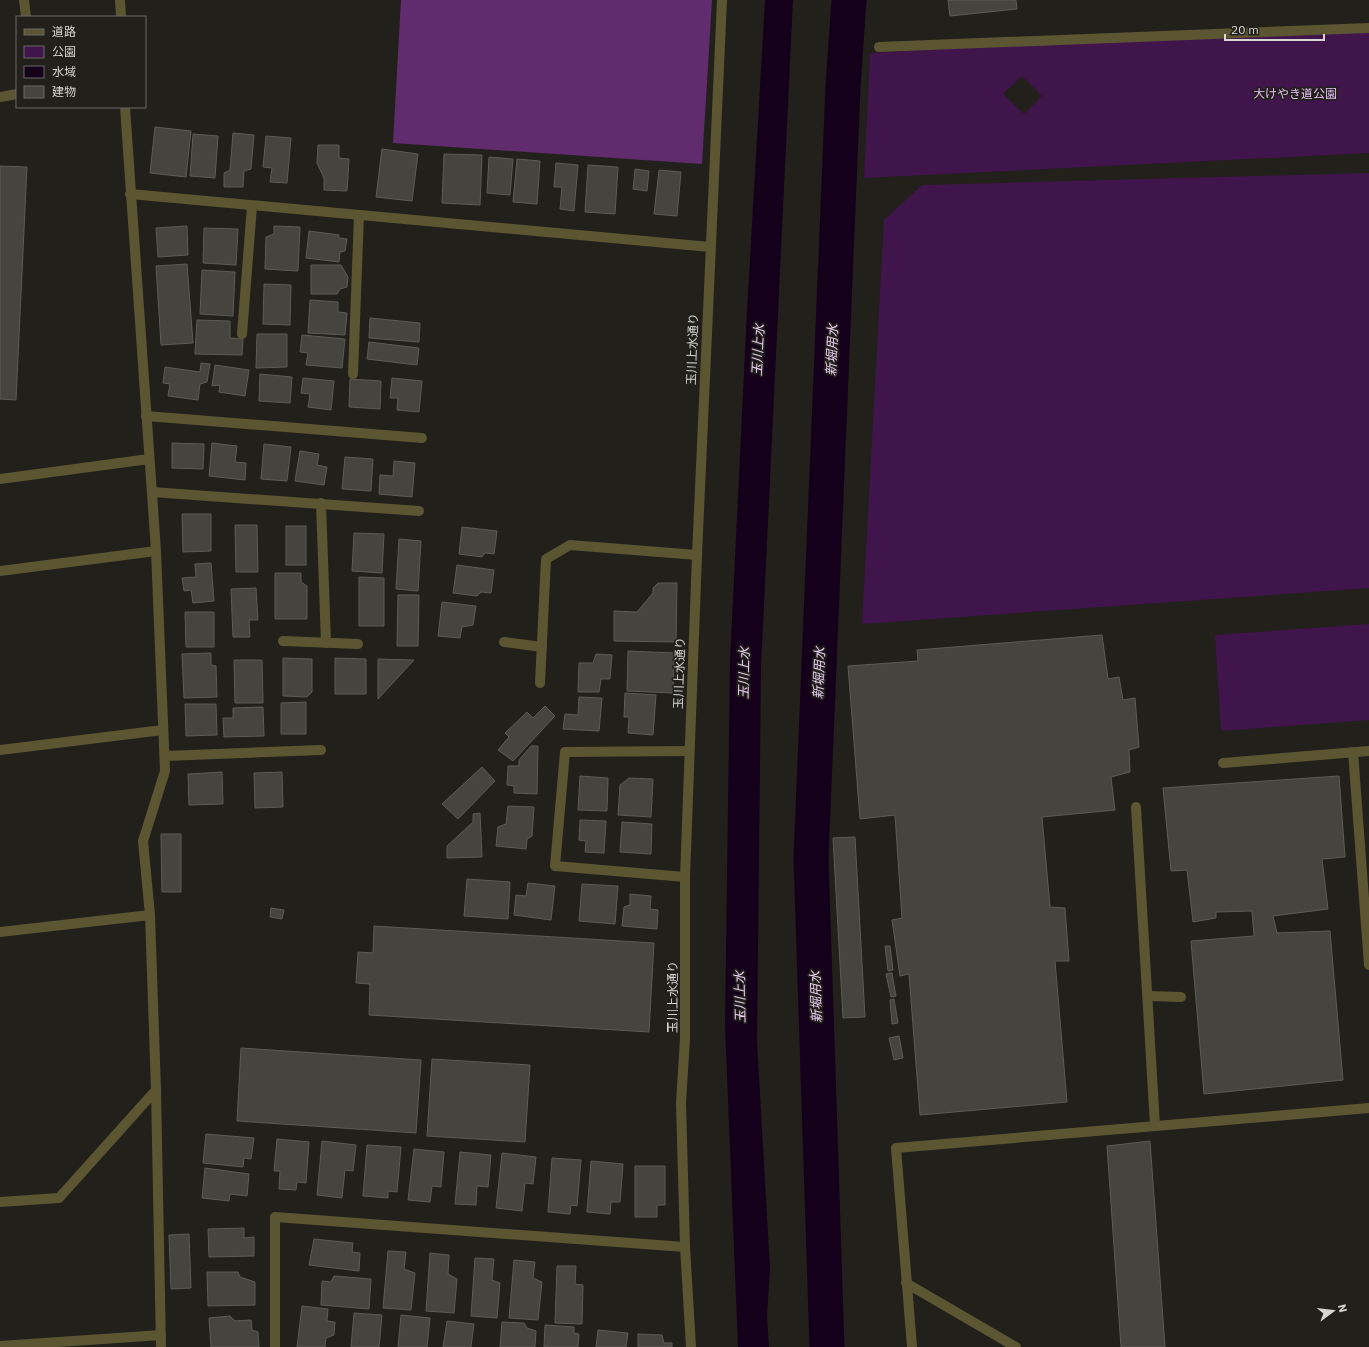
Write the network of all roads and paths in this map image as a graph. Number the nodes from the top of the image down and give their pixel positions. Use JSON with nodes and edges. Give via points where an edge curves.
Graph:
{"nodes":[{"id":1,"x":24,"y":0,"type":"edge"},
{"id":2,"x":120,"y":0,"type":"edge"},
{"id":3,"x":722,"y":0,"type":"edge"},
{"id":4,"x":26,"y":16,"type":"edge"},
{"id":5,"x":121,"y":16,"type":"edge"},
{"id":6,"x":1369,"y":28,"type":"edge"},
{"id":7,"x":879,"y":47,"type":"dead end"},
{"id":8,"x":16,"y":94,"type":"edge"},
{"id":9,"x":0,"y":97,"type":"edge"},
{"id":10,"x":125,"y":108,"type":"edge"},
{"id":11,"x":130,"y":194,"type":"junction"},
{"id":12,"x":252,"y":206,"type":"junction"},
{"id":13,"x":359,"y":215,"type":"junction"},
{"id":14,"x":710,"y":247,"type":"junction"},
{"id":15,"x":242,"y":334,"type":"dead end"},
{"id":16,"x":354,"y":374,"type":"dead end"},
{"id":17,"x":146,"y":416,"type":"junction"},
{"id":18,"x":422,"y":438,"type":"dead end"},
{"id":19,"x":149,"y":459,"type":"junction"},
{"id":20,"x":0,"y":479,"type":"edge"},
{"id":21,"x":152,"y":492,"type":"junction"},
{"id":22,"x":321,"y":503,"type":"junction"},
{"id":23,"x":419,"y":511,"type":"dead end"},
{"id":24,"x":156,"y":551,"type":"junction"},
{"id":25,"x":696,"y":555,"type":"junction"},
{"id":26,"x":0,"y":571,"type":"edge"},
{"id":27,"x":283,"y":641,"type":"dead end"},
{"id":28,"x":504,"y":642,"type":"dead end"},
{"id":29,"x":326,"y":643,"type":"junction"},
{"id":30,"x":358,"y":644,"type":"dead end"},
{"id":31,"x":542,"y":647,"type":"junction"},
{"id":32,"x":540,"y":683,"type":"dead end"},
{"id":33,"x":163,"y":730,"type":"junction"},
{"id":34,"x":0,"y":750,"type":"edge"},
{"id":35,"x":321,"y":750,"type":"dead end"},
{"id":36,"x":688,"y":751,"type":"junction"},
{"id":37,"x":1369,"y":751,"type":"edge"},
{"id":38,"x":1353,"y":752,"type":"junction"},
{"id":39,"x":164,"y":756,"type":"junction"},
{"id":40,"x":1224,"y":764,"type":"dead end"},
{"id":41,"x":1136,"y":807,"type":"dead end"},
{"id":42,"x":685,"y":877,"type":"junction"},
{"id":43,"x":150,"y":915,"type":"junction"},
{"id":44,"x":0,"y":932,"type":"edge"},
{"id":45,"x":1369,"y":965,"type":"edge"},
{"id":46,"x":1148,"y":996,"type":"junction"},
{"id":47,"x":1181,"y":997,"type":"dead end"},
{"id":48,"x":156,"y":1090,"type":"junction"},
{"id":49,"x":1369,"y":1108,"type":"edge"},
{"id":50,"x":1155,"y":1126,"type":"junction"},
{"id":51,"x":0,"y":1202,"type":"edge"},
{"id":52,"x":685,"y":1247,"type":"junction"},
{"id":53,"x":906,"y":1283,"type":"junction"},
{"id":54,"x":161,"y":1335,"type":"junction"},
{"id":55,"x":0,"y":1346,"type":"edge"},
{"id":56,"x":161,"y":1347,"type":"edge"},
{"id":57,"x":275,"y":1347,"type":"edge"},
{"id":58,"x":691,"y":1347,"type":"edge"},
{"id":59,"x":912,"y":1347,"type":"edge"},
{"id":60,"x":1016,"y":1347,"type":"edge"}],
"edges":[{"from":1,"to":4,"type":"street"},
{"from":2,"to":5,"type":"street"},
{"from":3,"to":14,"type":"street","name":"玉川上水通り"},
{"from":6,"to":7,"type":"street"},
{"from":8,"to":9,"type":"street"},
{"from":10,"to":11,"type":"street"},
{"from":11,"to":12,"type":"street"},
{"from":11,"to":17,"type":"street"},
{"from":12,"to":13,"type":"street"},
{"from":12,"to":15,"type":"street"},
{"from":13,"to":14,"type":"street"},
{"from":13,"to":16,"type":"street"},
{"from":14,"to":25,"type":"street","name":"玉川上水通り"},
{"from":17,"to":18,"type":"street"},
{"from":17,"to":19,"type":"street"},
{"from":19,"to":20,"type":"street"},
{"from":19,"to":21,"type":"street"},
{"from":21,"to":22,"type":"street"},
{"from":21,"to":24,"type":"street"},
{"from":22,"to":23,"type":"street"},
{"from":22,"to":29,"type":"street"},
{"from":24,"to":26,"type":"street"},
{"from":24,"to":33,"type":"street"},
{"from":25,"to":31,"type":"street","via":[[570,545],[546,559]]},
{"from":25,"to":36,"type":"street","name":"玉川上水通り"},
{"from":27,"to":29,"type":"street"},
{"from":28,"to":31,"type":"street"},
{"from":29,"to":30,"type":"street"},
{"from":31,"to":32,"type":"street"},
{"from":33,"to":34,"type":"street"},
{"from":33,"to":39,"type":"street"},
{"from":35,"to":39,"type":"street"},
{"from":36,"to":42,"type":"street","name":"玉川上水通り"},
{"from":36,"to":42,"type":"street","via":[[565,752],[555,866]]},
{"from":37,"to":38,"type":"street"},
{"from":38,"to":40,"type":"street"},
{"from":38,"to":45,"type":"street"},
{"from":39,"to":43,"type":"street","via":[[165,771],[143,841]]},
{"from":41,"to":46,"type":"street"},
{"from":42,"to":52,"type":"street","name":"玉川上水通り","via":[[685,1038],[681,1103]]},
{"from":43,"to":44,"type":"street"},
{"from":43,"to":48,"type":"street"},
{"from":46,"to":47,"type":"street"},
{"from":46,"to":50,"type":"street"},
{"from":48,"to":51,"type":"street","via":[[60,1198]]},
{"from":48,"to":54,"type":"street"},
{"from":49,"to":50,"type":"street"},
{"from":50,"to":53,"type":"street","via":[[896,1148]]},
{"from":52,"to":57,"type":"street","via":[[275,1217]]},
{"from":52,"to":58,"type":"street","name":"玉川上水通り"},
{"from":53,"to":59,"type":"street"},
{"from":53,"to":60,"type":"street"},
{"from":54,"to":55,"type":"street"},
{"from":54,"to":56,"type":"street"}]}
